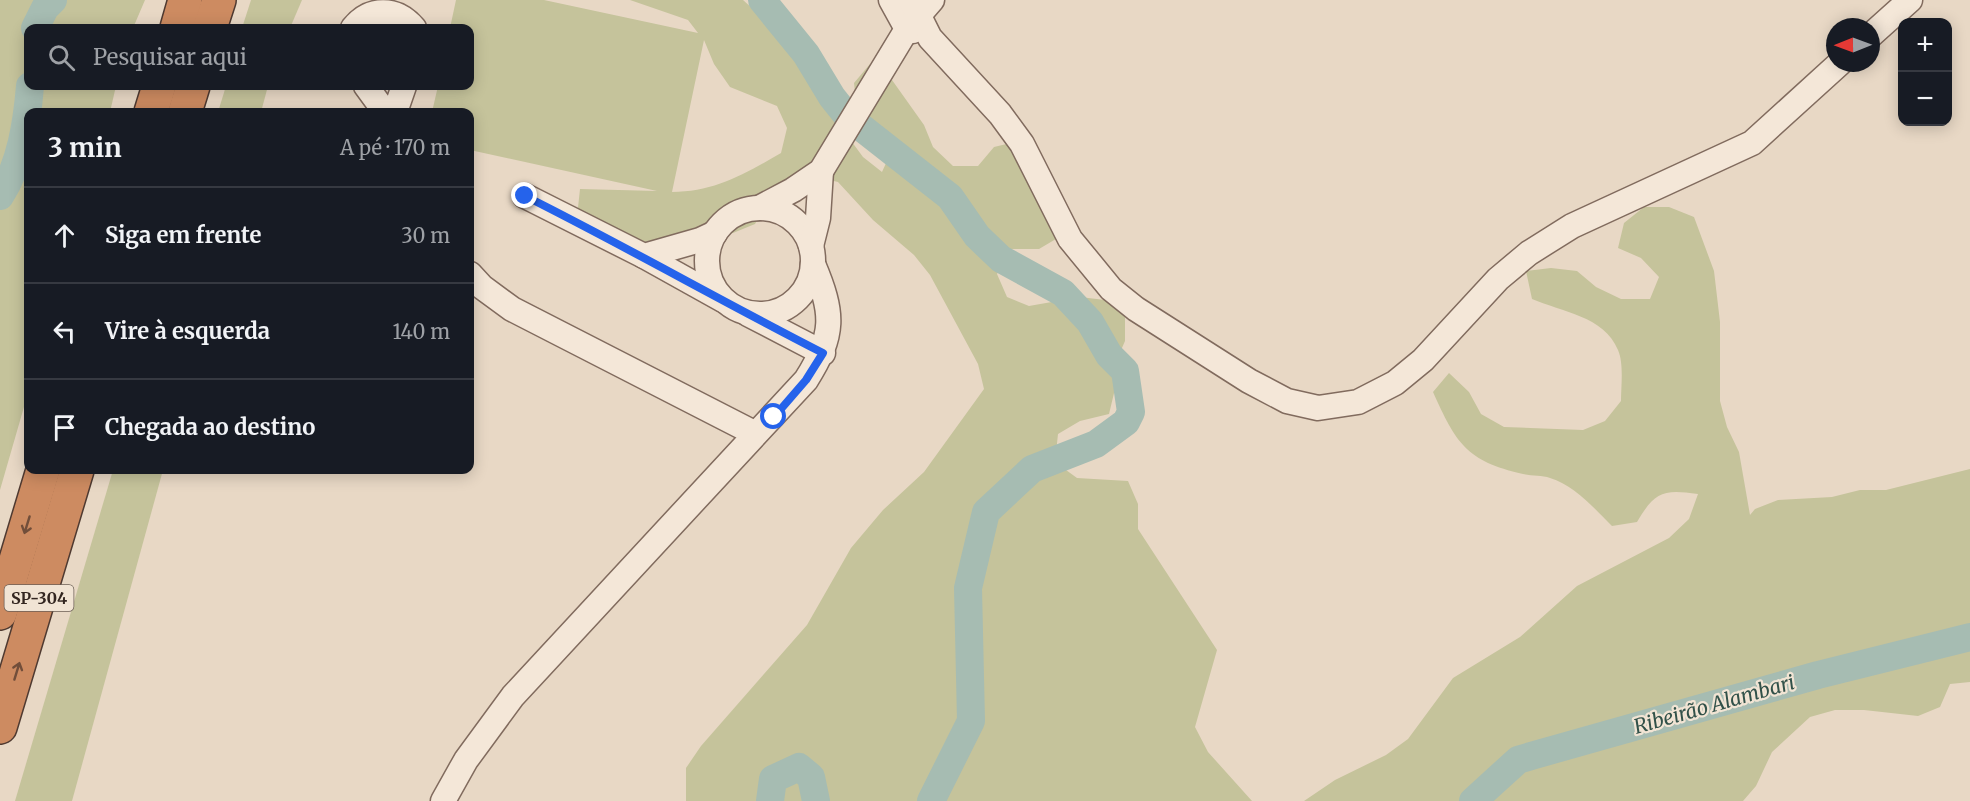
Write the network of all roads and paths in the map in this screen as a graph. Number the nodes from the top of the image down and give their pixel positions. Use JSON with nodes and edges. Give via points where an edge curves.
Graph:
{"nodes":[{"id":1,"x":891,"y":0,"type":"edge"},
{"id":2,"x":1910,"y":0,"type":"edge"},
{"id":3,"x":917,"y":11,"type":"edge"},
{"id":4,"x":357,"y":24,"type":"edge"},
{"id":5,"x":410,"y":24,"type":"edge"},
{"id":6,"x":1880,"y":27,"type":"edge"},
{"id":7,"x":1830,"y":72,"type":"edge"},
{"id":8,"x":158,"y":90,"type":"edge"},
{"id":9,"x":192,"y":90,"type":"edge"},
{"id":10,"x":369,"y":90,"type":"edge"},
{"id":11,"x":403,"y":90,"type":"edge"},
{"id":12,"x":152,"y":108,"type":"edge"},
{"id":13,"x":186,"y":108,"type":"edge"},
{"id":14,"x":382,"y":108,"type":"edge"},
{"id":15,"x":396,"y":108,"type":"edge"},
{"id":16,"x":825,"y":165,"type":"junction"},
{"id":17,"x":525,"y":196,"type":"dead end"},
{"id":18,"x":759,"y":208,"type":"junction"},
{"id":19,"x":715,"y":233,"type":"junction"},
{"id":20,"x":812,"y":255,"type":"junction"},
{"id":21,"x":644,"y":256,"type":"junction"},
{"id":22,"x":474,"y":278,"type":"edge"},
{"id":23,"x":734,"y":307,"type":"junction"},
{"id":24,"x":823,"y":353,"type":"junction"},
{"id":25,"x":754,"y":434,"type":"junction"},
{"id":26,"x":43,"y":474,"type":"edge"},
{"id":27,"x":76,"y":474,"type":"edge"},
{"id":28,"x":0,"y":613,"type":"edge"},
{"id":29,"x":0,"y":727,"type":"edge"},
{"id":30,"x":443,"y":801,"type":"edge"}],
"edges":[{"from":1,"to":3,"type":"street"},
{"from":2,"to":6,"type":"street"},
{"from":3,"to":7,"type":"street","via":[[930,38],[1022,144],[1071,239],[1111,289],[1249,381],[1287,401],[1318,408],[1358,402],[1395,383],[1529,253],[1572,226],[1752,143]]},
{"from":3,"to":16,"type":"street"},
{"from":4,"to":5,"type":"street","via":[[369,14],[381,11],[394,13]]},
{"from":8,"to":12,"type":"highway"},
{"from":9,"to":13,"type":"highway"},
{"from":10,"to":14,"type":"street"},
{"from":11,"to":15,"type":"street"},
{"from":16,"to":18,"type":"street","via":[[793,190]]},
{"from":16,"to":20,"type":"street"},
{"from":17,"to":21,"type":"street"},
{"from":18,"to":19,"type":"street","via":[[726,220]]},
{"from":18,"to":20,"type":"street","via":[[776,210],[792,218],[804,230]]},
{"from":19,"to":21,"type":"street"},
{"from":19,"to":23,"type":"street","via":[[708,254],[709,276],[715,290]]},
{"from":20,"to":23,"type":"street","via":[[808,283],[798,299],[782,310],[763,314]]},
{"from":20,"to":24,"type":"street","via":[[826,296],[829,324]]},
{"from":21,"to":23,"type":"street"},
{"from":22,"to":25,"type":"street","via":[[512,309]]},
{"from":23,"to":24,"type":"street"},
{"from":24,"to":25,"type":"street","via":[[790,401]]},
{"from":25,"to":30,"type":"street","via":[[513,696],[466,760]]},
{"from":26,"to":28,"type":"highway","number":"SP-304","one_way":true},
{"from":29,"to":27,"type":"highway","number":"SP-304","one_way":true}]}
